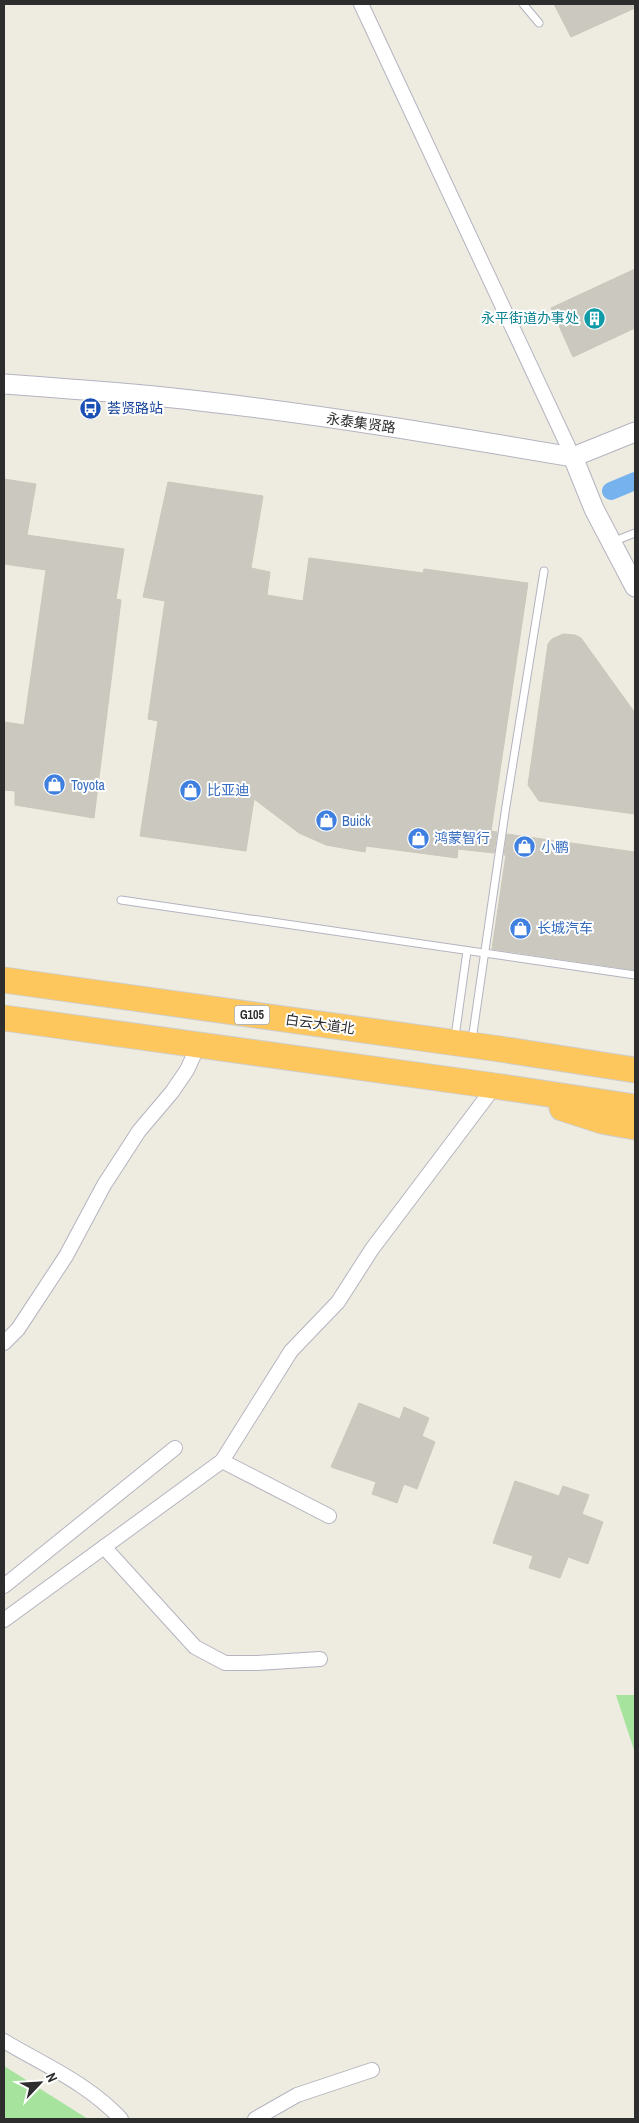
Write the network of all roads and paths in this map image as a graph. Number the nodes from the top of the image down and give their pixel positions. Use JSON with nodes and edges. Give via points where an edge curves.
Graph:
{"nodes":[{"id":1,"x":361,"y":4,"type":"edge"},
{"id":2,"x":523,"y":4,"type":"edge"},
{"id":3,"x":539,"y":24,"type":"dead end"},
{"id":4,"x":4,"y":384,"type":"edge"},
{"id":5,"x":635,"y":432,"type":"edge"},
{"id":6,"x":573,"y":457,"type":"junction"},
{"id":7,"x":635,"y":533,"type":"edge"},
{"id":8,"x":610,"y":543,"type":"junction"},
{"id":9,"x":544,"y":571,"type":"dead end"},
{"id":10,"x":635,"y":587,"type":"edge"},
{"id":11,"x":121,"y":900,"type":"dead end"},
{"id":12,"x":467,"y":951,"type":"junction"},
{"id":13,"x":485,"y":954,"type":"junction"},
{"id":14,"x":635,"y":975,"type":"edge"},
{"id":15,"x":4,"y":980,"type":"edge"},
{"id":16,"x":4,"y":1018,"type":"edge"},
{"id":17,"x":198,"y":1044,"type":"junction"},
{"id":18,"x":463,"y":1044,"type":"junction"},
{"id":19,"x":500,"y":1049,"type":"junction"},
{"id":20,"x":635,"y":1053,"type":"edge"},
{"id":21,"x":635,"y":1070,"type":"edge"},
{"id":22,"x":495,"y":1086,"type":"junction"},
{"id":23,"x":635,"y":1107,"type":"edge"},
{"id":24,"x":635,"y":1127,"type":"edge"},
{"id":25,"x":4,"y":1343,"type":"edge"},
{"id":26,"x":175,"y":1448,"type":"dead end"},
{"id":27,"x":222,"y":1461,"type":"junction"},
{"id":28,"x":329,"y":1516,"type":"dead end"},
{"id":29,"x":104,"y":1547,"type":"junction"},
{"id":30,"x":4,"y":1586,"type":"edge"},
{"id":31,"x":4,"y":1620,"type":"edge"},
{"id":32,"x":320,"y":1659,"type":"dead end"},
{"id":33,"x":4,"y":2040,"type":"edge"},
{"id":34,"x":372,"y":2070,"type":"dead end"},
{"id":35,"x":121,"y":2119,"type":"edge"},
{"id":36,"x":255,"y":2119,"type":"edge"}],
"edges":[{"from":1,"to":6,"type":"street"},
{"from":2,"to":3,"type":"lane"},
{"from":4,"to":6,"type":"street","name":"永泰集贤路","via":[[263,408]]},
{"from":5,"to":6,"type":"street"},
{"from":6,"to":8,"type":"street"},
{"from":7,"to":8,"type":"lane"},
{"from":8,"to":10,"type":"street"},
{"from":9,"to":13,"type":"lane"},
{"from":11,"to":12,"type":"lane"},
{"from":12,"to":13,"type":"lane"},
{"from":12,"to":18,"type":"lane"},
{"from":13,"to":14,"type":"lane"},
{"from":13,"to":18,"type":"lane"},
{"from":15,"to":18,"type":"highway","name":"白云大道北","number":"G105"},
{"from":16,"to":17,"type":"highway"},
{"from":17,"to":22,"type":"highway"},
{"from":17,"to":25,"type":"street","via":[[187,1070],[139,1131],[104,1184],[66,1256],[18,1329]]},
{"from":18,"to":19,"type":"highway","name":"白云大道北","number":"G105"},
{"from":19,"to":20,"type":"highway","number":"G105"},
{"from":19,"to":21,"type":"highway","name":"白云大道北","number":"G105"},
{"from":22,"to":23,"type":"highway"},
{"from":22,"to":24,"type":"highway","via":[[602,1122]]},
{"from":22,"to":27,"type":"street","via":[[372,1250],[338,1302],[291,1351]]},
{"from":26,"to":30,"type":"street"},
{"from":27,"to":28,"type":"street"},
{"from":27,"to":29,"type":"street"},
{"from":29,"to":31,"type":"street"},
{"from":29,"to":32,"type":"street","via":[[195,1647],[225,1663]]},
{"from":33,"to":35,"type":"street","via":[[88,2089]]},
{"from":34,"to":36,"type":"street","via":[[298,2095]]}]}
